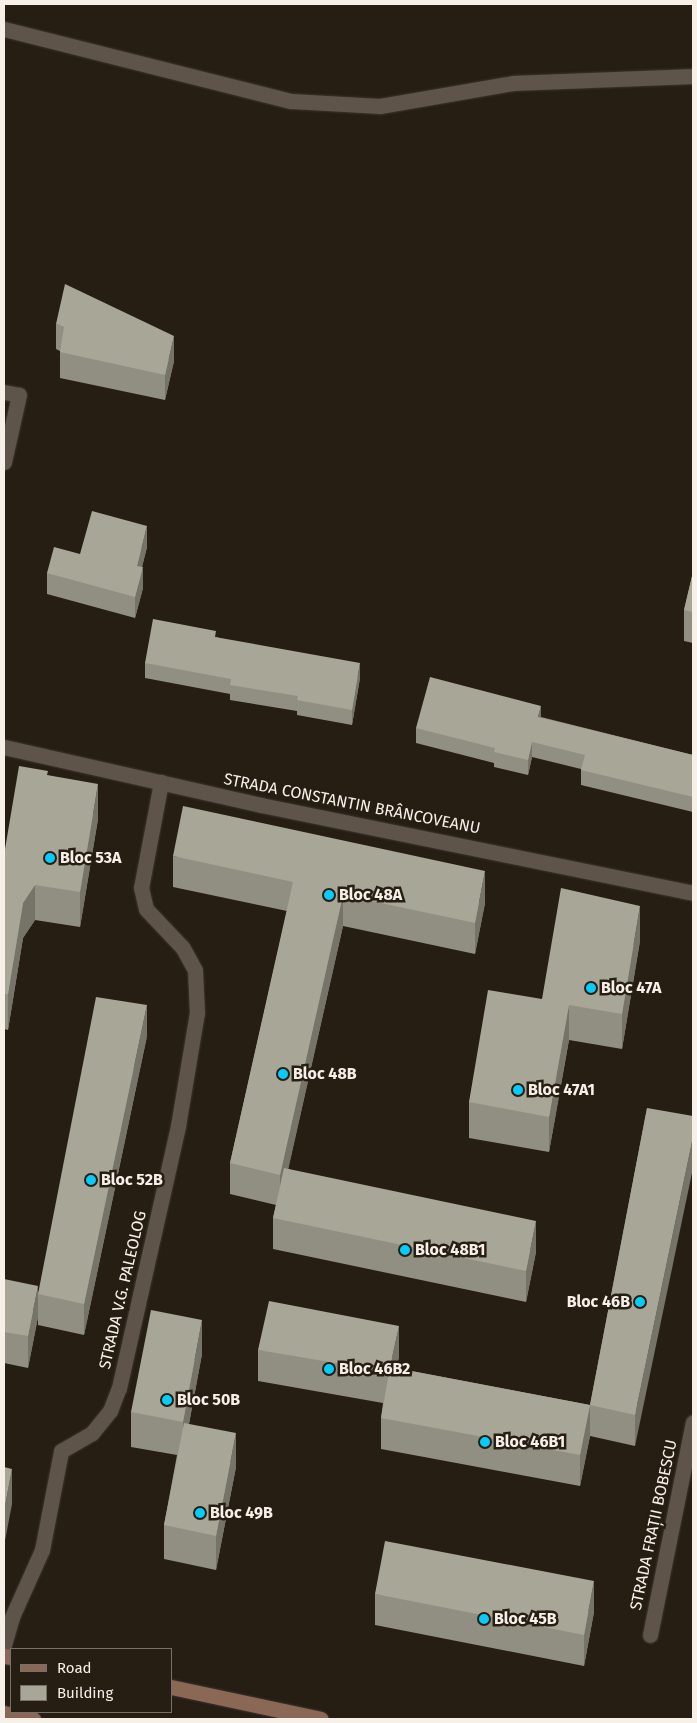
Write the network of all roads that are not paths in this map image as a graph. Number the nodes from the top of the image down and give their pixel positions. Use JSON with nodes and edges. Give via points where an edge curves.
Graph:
{"nodes":[{"id":1,"x":4,"y":30,"type":"edge"},
{"id":2,"x":693,"y":76,"type":"edge"},
{"id":3,"x":11,"y":393,"type":"edge"},
{"id":4,"x":4,"y":462,"type":"edge"},
{"id":5,"x":4,"y":747,"type":"edge"},
{"id":6,"x":161,"y":782,"type":"junction"},
{"id":7,"x":693,"y":893,"type":"edge"},
{"id":8,"x":693,"y":1422,"type":"edge"},
{"id":9,"x":650,"y":1635,"type":"dead end"},
{"id":10,"x":4,"y":1644,"type":"edge"},
{"id":11,"x":172,"y":1687,"type":"edge"},
{"id":12,"x":4,"y":1713,"type":"edge"},
{"id":13,"x":33,"y":1719,"type":"edge"},
{"id":14,"x":321,"y":1719,"type":"edge"}],
"edges":[{"from":1,"to":2,"type":"street","via":[[292,101],[380,106],[513,83]]},
{"from":3,"to":4,"type":"street"},
{"from":5,"to":6,"type":"street","name":"STRADA CONSTANTIN BRÂNCOVEANU"},
{"from":6,"to":7,"type":"street","name":"STRADA CONSTANTIN BRÂNCOVEANU"},
{"from":6,"to":10,"type":"street","name":"STRADA V.G. PALEOLOG","via":[[141,888],[146,909],[182,947],[195,970],[197,1013],[178,1126],[119,1388],[110,1410],[92,1433],[61,1451],[42,1550],[12,1617]]},
{"from":8,"to":9,"type":"street","name":"STRADA FRAȚII BOBESCU"},
{"from":11,"to":14,"type":"street"},
{"from":12,"to":13,"type":"street"}]}
